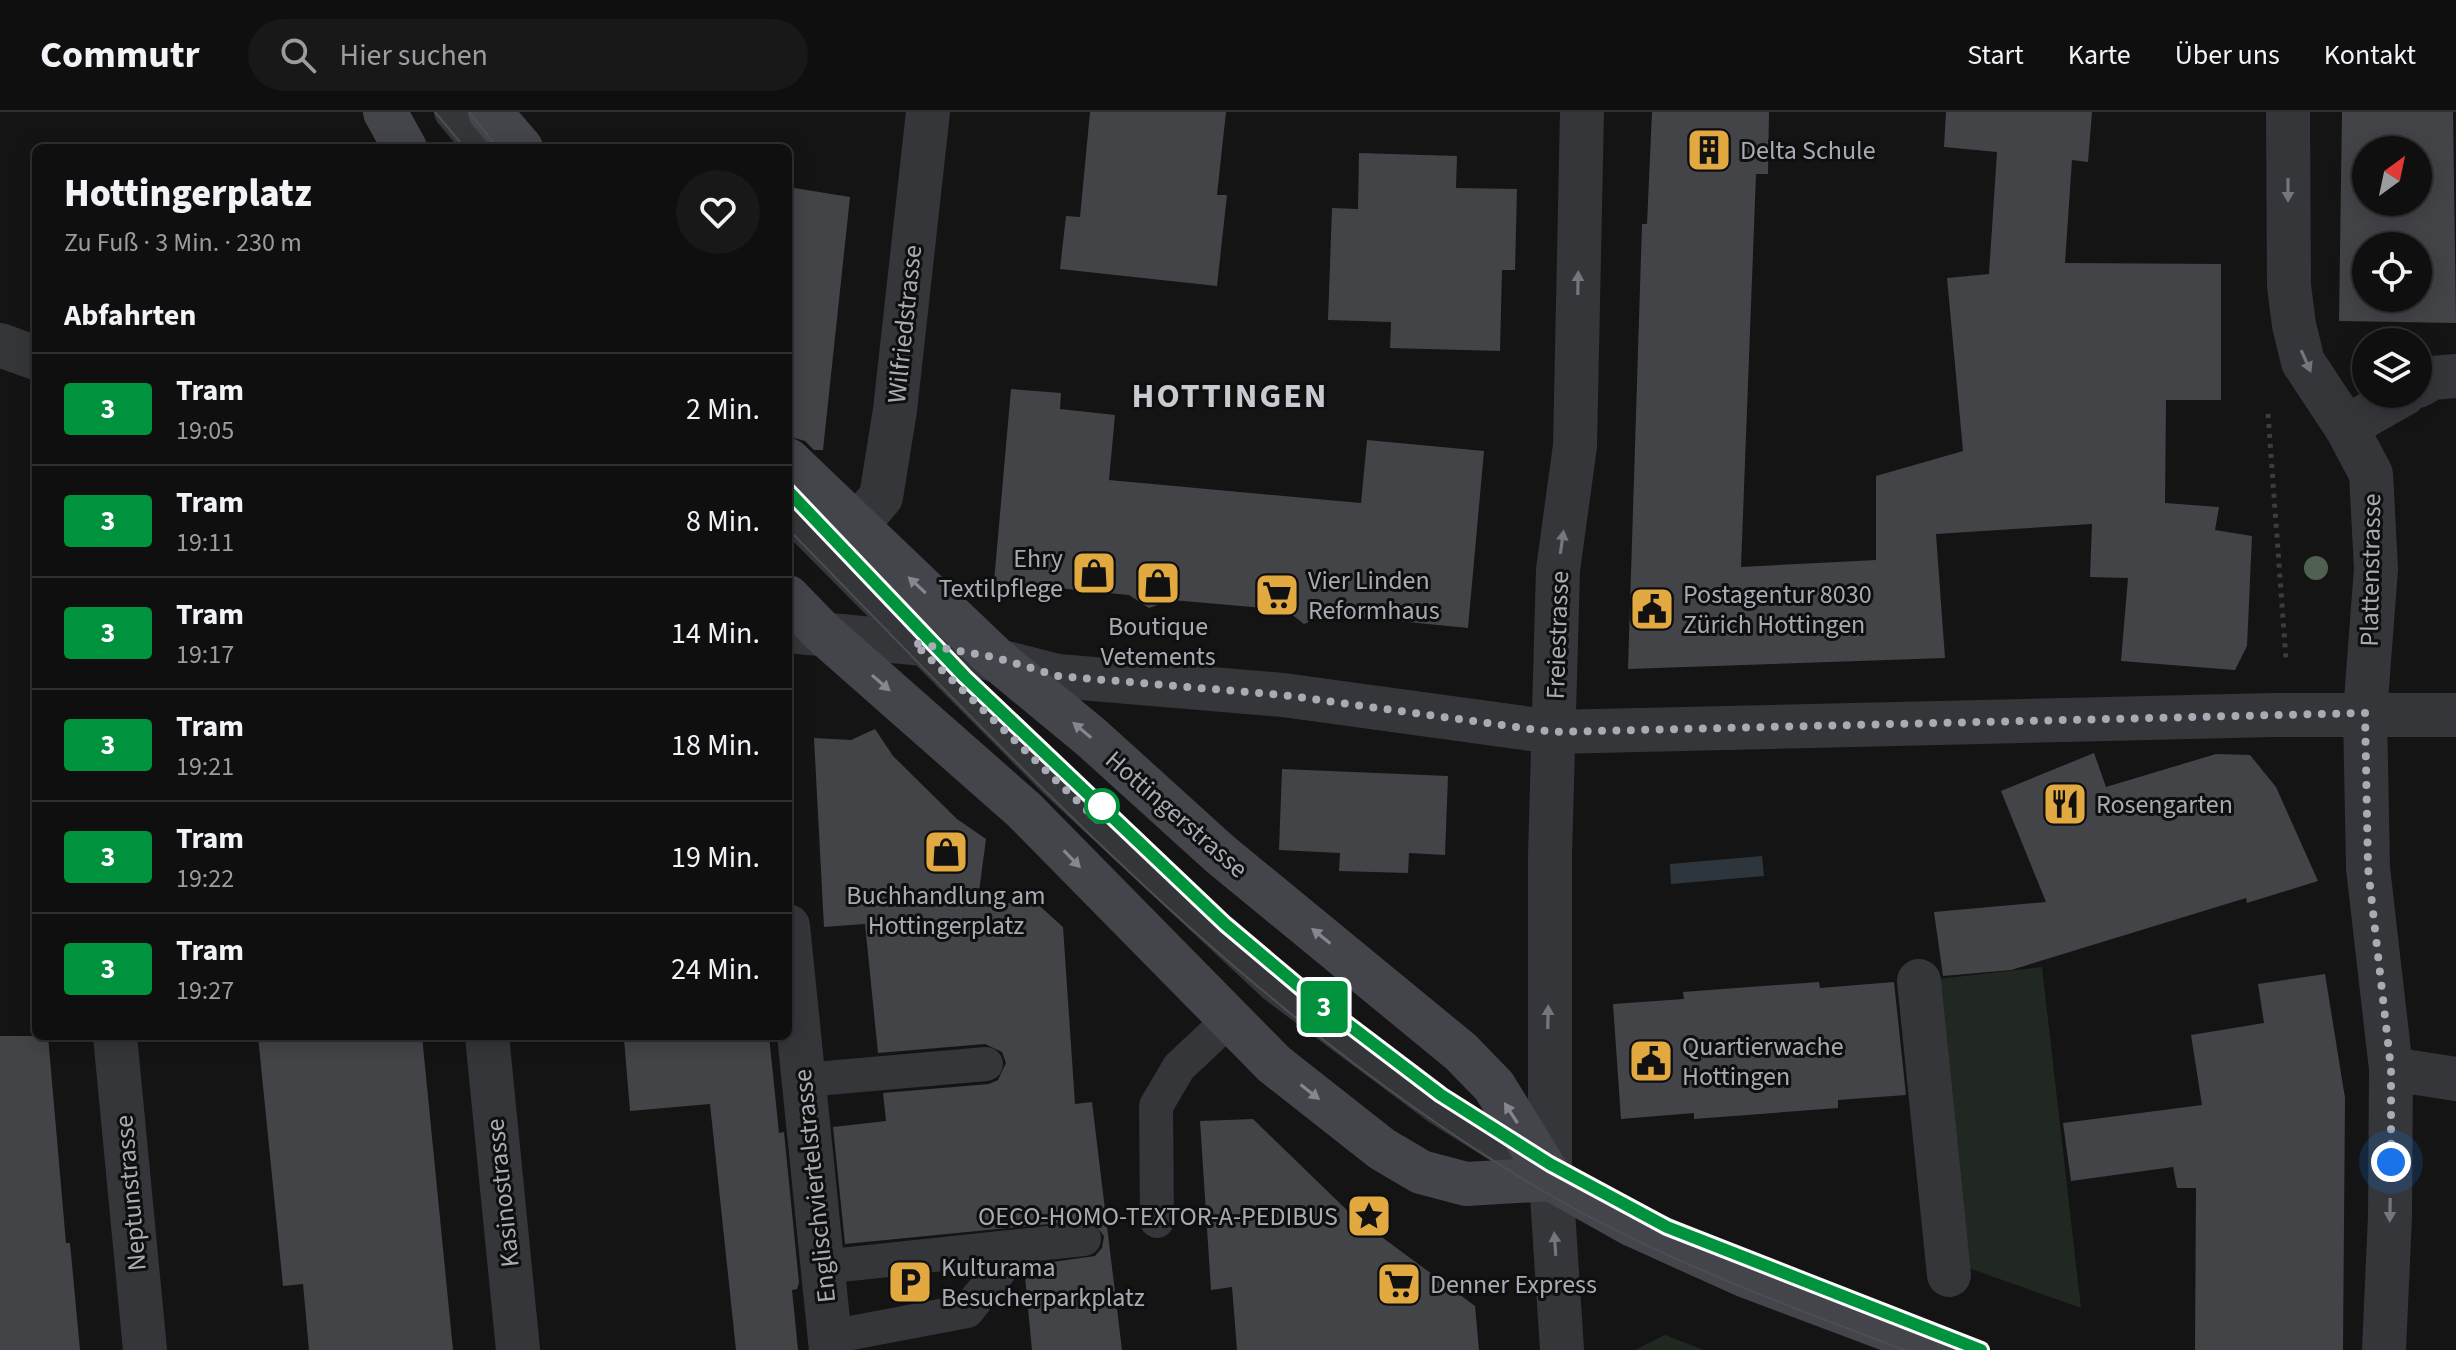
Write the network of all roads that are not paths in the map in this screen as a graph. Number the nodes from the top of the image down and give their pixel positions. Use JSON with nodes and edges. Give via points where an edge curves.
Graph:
{"nodes":[{"id":1,"x":385,"y":112,"type":"edge"},
{"id":2,"x":451,"y":112,"type":"edge"},
{"id":3,"x":490,"y":112,"type":"edge"},
{"id":4,"x":928,"y":112,"type":"edge"},
{"id":5,"x":1582,"y":112,"type":"edge"},
{"id":6,"x":2288,"y":112,"type":"edge"},
{"id":7,"x":403,"y":144,"type":"edge"},
{"id":8,"x":478,"y":144,"type":"edge"},
{"id":9,"x":518,"y":144,"type":"edge"},
{"id":10,"x":0,"y":345,"type":"edge"},
{"id":11,"x":32,"y":357,"type":"edge"},
{"id":12,"x":2456,"y":376,"type":"edge"},
{"id":13,"x":2432,"y":378,"type":"edge"},
{"id":14,"x":2379,"y":408,"type":"edge"},
{"id":15,"x":2346,"y":427,"type":"junction"},
{"id":16,"x":792,"y":464,"type":"edge"},
{"id":17,"x":792,"y":516,"type":"edge"},
{"id":18,"x":855,"y":527,"type":"junction"},
{"id":19,"x":792,"y":605,"type":"edge"},
{"id":20,"x":805,"y":631,"type":"edge"},
{"id":21,"x":914,"y":643,"type":"junction"},
{"id":22,"x":994,"y":657,"type":"junction"},
{"id":23,"x":2365,"y":713,"type":"junction"},
{"id":24,"x":2456,"y":715,"type":"edge"},
{"id":25,"x":1553,"y":732,"type":"junction"},
{"id":26,"x":792,"y":964,"type":"edge"},
{"id":27,"x":1919,"y":981,"type":"dead end"},
{"id":28,"x":1229,"y":1020,"type":"junction"},
{"id":29,"x":115,"y":1040,"type":"edge"},
{"id":30,"x":487,"y":1040,"type":"edge"},
{"id":31,"x":986,"y":1064,"type":"dead end"},
{"id":32,"x":2391,"y":1069,"type":"junction"},
{"id":33,"x":2456,"y":1079,"type":"edge"},
{"id":34,"x":804,"y":1080,"type":"junction"},
{"id":35,"x":1551,"y":1179,"type":"junction"},
{"id":36,"x":1157,"y":1221,"type":"dead end"},
{"id":37,"x":1084,"y":1239,"type":"dead end"},
{"id":38,"x":822,"y":1267,"type":"junction"},
{"id":39,"x":1000,"y":1270,"type":"dead end"},
{"id":40,"x":1949,"y":1275,"type":"dead end"},
{"id":41,"x":831,"y":1344,"type":"edge"},
{"id":42,"x":145,"y":1350,"type":"edge"},
{"id":43,"x":518,"y":1350,"type":"edge"},
{"id":44,"x":1562,"y":1350,"type":"edge"},
{"id":45,"x":1943,"y":1350,"type":"edge"},
{"id":46,"x":2384,"y":1350,"type":"edge"}],
"edges":[{"from":1,"to":7,"type":"main road"},
{"from":2,"to":8,"type":"lane"},
{"from":3,"to":9,"type":"main road"},
{"from":4,"to":18,"type":"street","name":"Wilfriedstrasse","via":[[881,497]]},
{"from":25,"to":5,"type":"street","name":"Freiestrasse","one_way":true,"via":[[1558,570],[1575,446]]},
{"from":6,"to":15,"type":"street","name":"Plattenstrasse","one_way":true,"via":[[2292,312],[2303,362]]},
{"from":10,"to":11,"type":"street"},
{"from":12,"to":13,"type":"street"},
{"from":14,"to":15,"type":"street"},
{"from":15,"to":23,"type":"street","name":"Plattenstrasse","via":[[2371,474],[2376,569]]},
{"from":16,"to":18,"type":"main road","name":"Hottingerstrasse"},
{"from":17,"to":21,"type":"lane","name":"Hottingerstrasse"},
{"from":22,"to":18,"type":"main road","name":"Hottingerstrasse","one_way":true},
{"from":19,"to":20,"type":"main road"},
{"from":20,"to":21,"type":"street"},
{"from":20,"to":28,"type":"main road","one_way":true,"via":[[1024,810]]},
{"from":21,"to":22,"type":"street"},
{"from":21,"to":35,"type":"lane","name":"Hottingerstrasse","via":[[1275,986],[1437,1107]]},
{"from":22,"to":25,"type":"street","via":[[1058,676],[1283,695]]},
{"from":35,"to":22,"type":"main road","name":"Hottingerstrasse","one_way":true,"via":[[1494,1086],[1461,1052],[1220,854]]},
{"from":23,"to":24,"type":"street"},
{"from":23,"to":25,"type":"street"},
{"from":23,"to":32,"type":"street","name":"Plattenstrasse","via":[[2368,868]]},
{"from":35,"to":25,"type":"street","name":"Freiestrasse","one_way":true},
{"from":26,"to":34,"type":"street","name":"Englischviertelstrasse"},
{"from":27,"to":40,"type":"street"},
{"from":28,"to":35,"type":"main road","one_way":true,"via":[[1274,1064],[1382,1149],[1421,1172],[1466,1184]]},
{"from":28,"to":36,"type":"lane","via":[[1179,1067],[1156,1106]]},
{"from":29,"to":42,"type":"street","name":"Neptunstrasse"},
{"from":30,"to":43,"type":"street","name":"Kasinostrasse"},
{"from":31,"to":34,"type":"lane"},
{"from":32,"to":33,"type":"street"},
{"from":32,"to":46,"type":"street","name":"Plattenstrasse","one_way":true},
{"from":34,"to":38,"type":"street","name":"Englischviertelstrasse"},
{"from":44,"to":35,"type":"street","name":"Freiestrasse","one_way":true},
{"from":35,"to":45,"type":"main road","name":"Hottingerstrasse","via":[[1633,1225],[1746,1276]]},
{"from":37,"to":38,"type":"lane"},
{"from":38,"to":41,"type":"street","name":"Englischviertelstrasse"},
{"from":39,"to":41,"type":"lane","via":[[967,1311]]}]}
